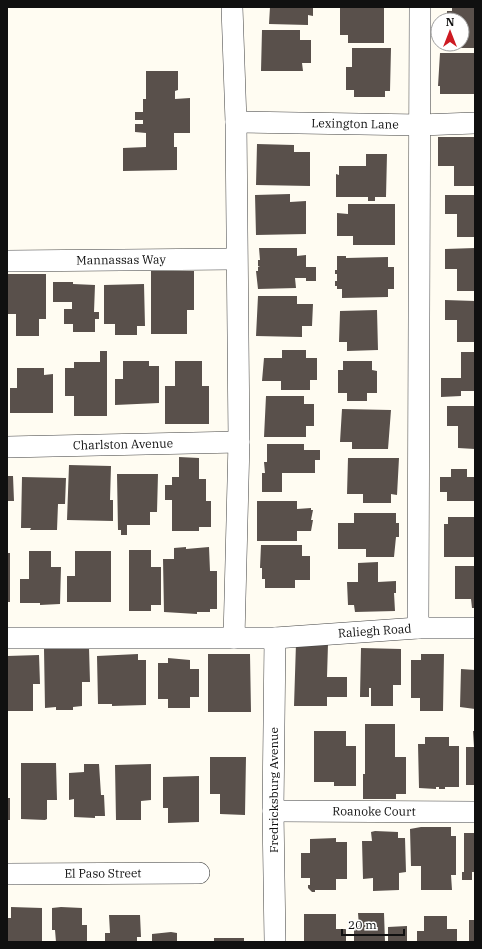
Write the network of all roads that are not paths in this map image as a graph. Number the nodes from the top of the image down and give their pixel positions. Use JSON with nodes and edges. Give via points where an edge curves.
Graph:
{"nodes":[{"id":1,"x":232,"y":7,"type":"edge"},
{"id":2,"x":420,"y":7,"type":"edge"},
{"id":3,"x":236,"y":122,"type":"junction"},
{"id":4,"x":475,"y":123,"type":"edge"},
{"id":5,"x":420,"y":125,"type":"junction"},
{"id":6,"x":236,"y":259,"type":"junction"},
{"id":7,"x":7,"y":261,"type":"edge"},
{"id":8,"x":239,"y":442,"type":"junction"},
{"id":9,"x":7,"y":447,"type":"edge"},
{"id":10,"x":418,"y":628,"type":"junction"},
{"id":11,"x":475,"y":628,"type":"edge"},
{"id":12,"x":7,"y":638,"type":"edge"},
{"id":13,"x":234,"y":638,"type":"junction"},
{"id":14,"x":275,"y":638,"type":"junction"},
{"id":15,"x":273,"y":811,"type":"junction"},
{"id":16,"x":475,"y":812,"type":"edge"},
{"id":17,"x":199,"y":872,"type":"dead end"},
{"id":18,"x":7,"y":874,"type":"edge"},
{"id":19,"x":275,"y":942,"type":"edge"}],
"edges":[{"from":1,"to":3,"type":"street"},
{"from":2,"to":5,"type":"street"},
{"from":3,"to":5,"type":"street","name":"Lexington Lane"},
{"from":3,"to":6,"type":"street"},
{"from":4,"to":5,"type":"street","name":"Lexington Lane"},
{"from":5,"to":10,"type":"street"},
{"from":6,"to":7,"type":"street","name":"Mannassas Way"},
{"from":6,"to":8,"type":"street"},
{"from":8,"to":9,"type":"street","name":"Charlston Avenue"},
{"from":8,"to":13,"type":"street"},
{"from":10,"to":11,"type":"street","name":"Raliegh Road"},
{"from":10,"to":14,"type":"street","name":"Raliegh Road"},
{"from":12,"to":13,"type":"street","name":"Raliegh Road"},
{"from":13,"to":14,"type":"street","name":"Raliegh Road"},
{"from":14,"to":15,"type":"street","name":"Fredricksburg Avenue"},
{"from":15,"to":16,"type":"street","name":"Roanoke Court"},
{"from":15,"to":19,"type":"street","name":"Fredricksburg Avenue"},
{"from":17,"to":18,"type":"street","name":"El Paso Street"}]}
